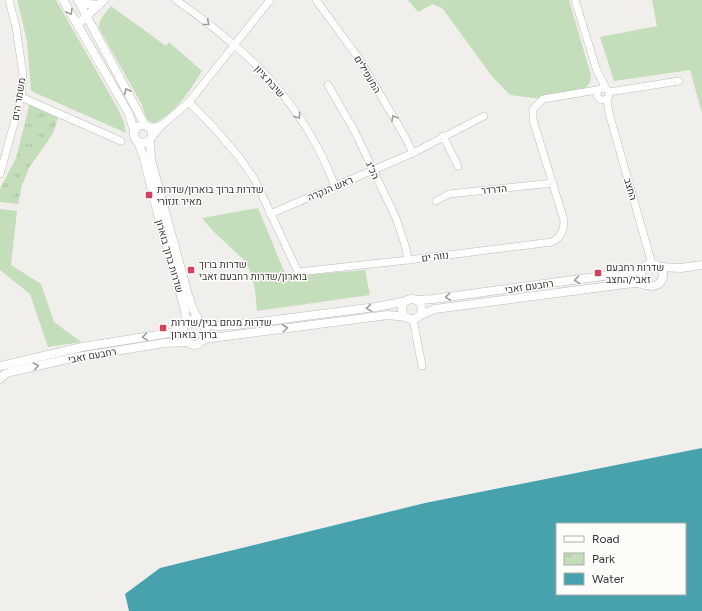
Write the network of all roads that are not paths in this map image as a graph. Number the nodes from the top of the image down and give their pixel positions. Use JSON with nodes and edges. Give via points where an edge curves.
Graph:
{"nodes":[{"id":1,"x":9,"y":0,"type":"edge"},
{"id":2,"x":63,"y":0,"type":"edge"},
{"id":3,"x":78,"y":0,"type":"edge"},
{"id":4,"x":176,"y":0,"type":"edge"},
{"id":5,"x":270,"y":0,"type":"edge"},
{"id":6,"x":316,"y":0,"type":"edge"},
{"id":7,"x":575,"y":0,"type":"edge"},
{"id":8,"x":102,"y":2,"type":"edge"},
{"id":9,"x":87,"y":16,"type":"junction"},
{"id":10,"x":78,"y":24,"type":"junction"},
{"id":11,"x":235,"y":45,"type":"junction"},
{"id":12,"x":679,"y":81,"type":"dead end"},
{"id":13,"x":328,"y":85,"type":"dead end"},
{"id":14,"x":602,"y":94,"type":"junction"},
{"id":15,"x":21,"y":97,"type":"junction"},
{"id":16,"x":190,"y":102,"type":"junction"},
{"id":17,"x":484,"y":116,"type":"dead end"},
{"id":18,"x":162,"y":125,"type":"junction"},
{"id":19,"x":147,"y":126,"type":"junction"},
{"id":20,"x":134,"y":131,"type":"junction"},
{"id":21,"x":443,"y":136,"type":"junction"},
{"id":22,"x":151,"y":139,"type":"junction"},
{"id":23,"x":121,"y":141,"type":"dead end"},
{"id":24,"x":138,"y":142,"type":"junction"},
{"id":25,"x":412,"y":153,"type":"junction"},
{"id":26,"x":458,"y":166,"type":"dead end"},
{"id":27,"x":373,"y":171,"type":"junction"},
{"id":28,"x":0,"y":174,"type":"edge"},
{"id":29,"x":553,"y":183,"type":"junction"},
{"id":30,"x":335,"y":186,"type":"junction"},
{"id":31,"x":436,"y":200,"type":"dead end"},
{"id":32,"x":270,"y":214,"type":"junction"},
{"id":33,"x":408,"y":260,"type":"junction"},
{"id":34,"x":656,"y":265,"type":"junction"},
{"id":35,"x":702,"y":265,"type":"edge"},
{"id":36,"x":681,"y":268,"type":"junction"},
{"id":37,"x":643,"y":269,"type":"junction"},
{"id":38,"x":662,"y":282,"type":"junction"},
{"id":39,"x":646,"y":285,"type":"junction"},
{"id":40,"x":412,"y":300,"type":"junction"},
{"id":41,"x":420,"y":315,"type":"junction"},
{"id":42,"x":409,"y":318,"type":"junction"},
{"id":43,"x":202,"y":323,"type":"junction"},
{"id":44,"x":185,"y":325,"type":"junction"},
{"id":45,"x":204,"y":339,"type":"junction"},
{"id":46,"x":188,"y":342,"type":"junction"},
{"id":47,"x":0,"y":366,"type":"edge"},
{"id":48,"x":422,"y":366,"type":"dead end"},
{"id":49,"x":0,"y":379,"type":"edge"}],
"edges":[{"from":1,"to":15,"type":"street","name":"משמר הים","via":[[20,55]]},
{"from":2,"to":10,"type":"street","one_way":true},
{"from":3,"to":8,"type":"street","via":[[88,4]]},
{"from":3,"to":9,"type":"street"},
{"from":4,"to":11,"type":"street","name":"שיבת ציון","one_way":true},
{"from":5,"to":11,"type":"street"},
{"from":25,"to":6,"type":"street","name":"המעפילים","one_way":true,"via":[[360,60]]},
{"from":7,"to":14,"type":"street","name":"החצב"},
{"from":8,"to":9,"type":"street"},
{"from":9,"to":10,"type":"street"},
{"from":19,"to":9,"type":"street","one_way":true},
{"from":10,"to":20,"type":"street","via":[[120,98]]},
{"from":11,"to":16,"type":"street"},
{"from":11,"to":30,"type":"street","name":"שיבת ציון","one_way":true,"via":[[279,91],[304,125],[321,154]]},
{"from":12,"to":14,"type":"street"},
{"from":13,"to":27,"type":"street","name":"הכ\"ג","via":[[354,130]]},
{"from":14,"to":29,"type":"street","via":[[543,99],[533,109],[533,120]]},
{"from":14,"to":34,"type":"street","name":"החצב"},
{"from":15,"to":23,"type":"street"},
{"from":15,"to":28,"type":"street","name":"משמר הים"},
{"from":16,"to":18,"type":"street"},
{"from":16,"to":32,"type":"street","via":[[240,157]]},
{"from":17,"to":21,"type":"street","name":"ראש הנקרה"},
{"from":18,"to":19,"type":"street"},
{"from":18,"to":22,"type":"street"},
{"from":19,"to":20,"type":"street","via":[[138,126]]},
{"from":19,"to":22,"type":"street","via":[[152,131]]},
{"from":20,"to":24,"type":"street","via":[[134,138]]},
{"from":21,"to":25,"type":"street","name":"ראש הנקרה"},
{"from":21,"to":26,"type":"street"},
{"from":22,"to":24,"type":"street","via":[[144,144]]},
{"from":22,"to":43,"type":"street","name":"שדרות ברוך בוארון","via":[[151,160],[172,237],[192,307]]},
{"from":24,"to":44,"type":"street","name":"שדרות ברוך בוארון","via":[[144,156],[185,310]]},
{"from":25,"to":27,"type":"street","name":"ראש הנקרה"},
{"from":27,"to":30,"type":"street","name":"ראש הנקרה"},
{"from":27,"to":33,"type":"street","name":"הכ\"ג","via":[[396,218]]},
{"from":29,"to":31,"type":"street","name":"הדרדר","via":[[449,194]]},
{"from":29,"to":33,"type":"street","name":"נווה ים","via":[[563,212],[564,226],[561,235],[552,242]]},
{"from":30,"to":32,"type":"street","name":"ראש הנקרה"},
{"from":32,"to":33,"type":"street","name":"נווה ים","via":[[298,272]]},
{"from":34,"to":36,"type":"street"},
{"from":34,"to":37,"type":"street","via":[[646,265]]},
{"from":34,"to":38,"type":"street","via":[[664,275]]},
{"from":35,"to":36,"type":"street"},
{"from":36,"to":38,"type":"street"},
{"from":37,"to":39,"type":"street","via":[[641,279]]},
{"from":37,"to":40,"type":"street","name":"רחבעם זאבי","one_way":true},
{"from":38,"to":39,"type":"street","via":[[653,287]]},
{"from":39,"to":41,"type":"street","name":"רחבעם זאבי","via":[[624,284],[443,308]]},
{"from":40,"to":41,"type":"street","via":[[421,306]]},
{"from":40,"to":42,"type":"street","via":[[402,309]]},
{"from":40,"to":43,"type":"street","name":"רחבעם זאבי","one_way":true,"via":[[236,325],[217,326]]},
{"from":41,"to":42,"type":"street"},
{"from":45,"to":42,"type":"street","one_way":true,"via":[[388,315]]},
{"from":42,"to":48,"type":"street"},
{"from":43,"to":44,"type":"street","via":[[192,320]]},
{"from":43,"to":45,"type":"street","via":[[206,331]]},
{"from":44,"to":46,"type":"street","via":[[183,336]]},
{"from":44,"to":47,"type":"street","name":"רחבעם זאבי","one_way":true,"via":[[170,333],[75,349]]},
{"from":45,"to":46,"type":"street","via":[[195,344]]},
{"from":49,"to":46,"type":"street","name":"רחבעם זאבי","one_way":true,"via":[[10,372],[77,357],[165,343]]}]}
